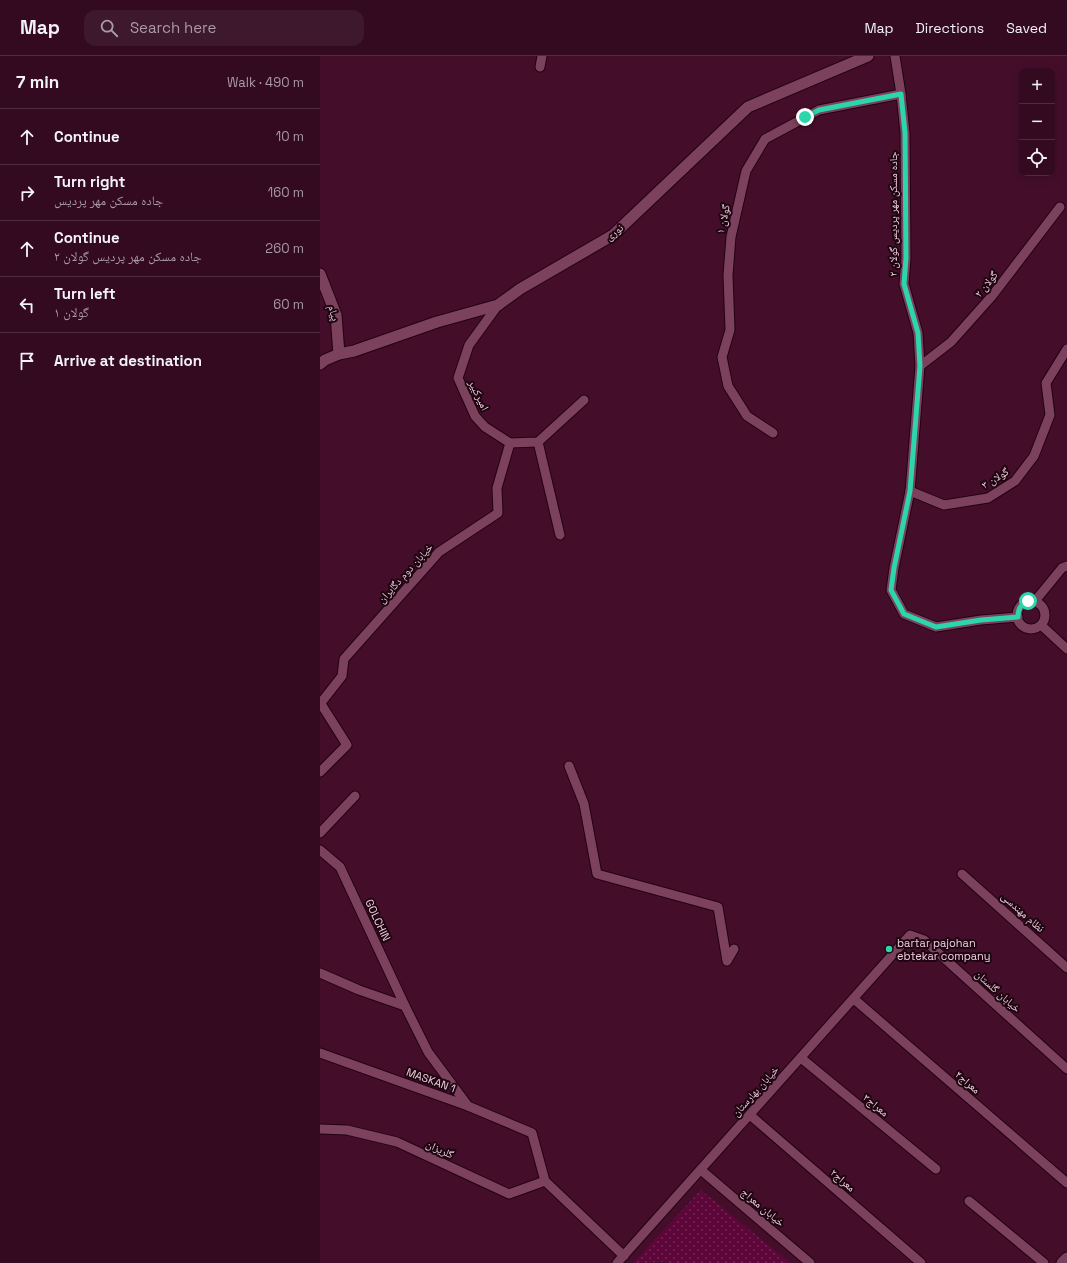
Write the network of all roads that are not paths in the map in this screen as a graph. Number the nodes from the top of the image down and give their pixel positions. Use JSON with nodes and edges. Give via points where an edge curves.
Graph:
{"nodes":[{"id":1,"x":542,"y":56,"type":"edge"},
{"id":2,"x":895,"y":56,"type":"edge"},
{"id":3,"x":861,"y":57,"type":"edge"},
{"id":4,"x":540,"y":67,"type":"dead end"},
{"id":5,"x":901,"y":94,"type":"junction"},
{"id":6,"x":1060,"y":208,"type":"dead end"},
{"id":7,"x":320,"y":274,"type":"edge"},
{"id":8,"x":498,"y":305,"type":"junction"},
{"id":9,"x":1067,"y":349,"type":"edge"},
{"id":10,"x":339,"y":354,"type":"junction"},
{"id":11,"x":320,"y":364,"type":"edge"},
{"id":12,"x":920,"y":366,"type":"junction"},
{"id":13,"x":584,"y":400,"type":"dead end"},
{"id":14,"x":773,"y":433,"type":"dead end"},
{"id":15,"x":538,"y":442,"type":"junction"},
{"id":16,"x":510,"y":443,"type":"junction"},
{"id":17,"x":910,"y":491,"type":"junction"},
{"id":18,"x":560,"y":535,"type":"dead end"},
{"id":19,"x":1067,"y":566,"type":"edge"},
{"id":20,"x":1035,"y":601,"type":"junction"},
{"id":21,"x":1018,"y":617,"type":"junction"},
{"id":22,"x":1041,"y":625,"type":"junction"},
{"id":23,"x":1067,"y":649,"type":"edge"},
{"id":24,"x":320,"y":704,"type":"edge"},
{"id":25,"x":569,"y":766,"type":"dead end"},
{"id":26,"x":320,"y":772,"type":"edge"},
{"id":27,"x":355,"y":796,"type":"dead end"},
{"id":28,"x":320,"y":834,"type":"edge"},
{"id":29,"x":320,"y":850,"type":"edge"},
{"id":30,"x":962,"y":874,"type":"dead end"},
{"id":31,"x":910,"y":935,"type":"joint"},
{"id":32,"x":734,"y":949,"type":"dead end"},
{"id":33,"x":1067,"y":968,"type":"edge"},
{"id":34,"x":320,"y":973,"type":"edge"},
{"id":35,"x":854,"y":999,"type":"junction"},
{"id":36,"x":405,"y":1006,"type":"junction"},
{"id":37,"x":320,"y":1052,"type":"edge"},
{"id":38,"x":800,"y":1058,"type":"junction"},
{"id":39,"x":1067,"y":1069,"type":"edge"},
{"id":40,"x":468,"y":1106,"type":"junction"},
{"id":41,"x":750,"y":1115,"type":"junction"},
{"id":42,"x":320,"y":1129,"type":"edge"},
{"id":43,"x":936,"y":1169,"type":"dead end"},
{"id":44,"x":701,"y":1170,"type":"junction"},
{"id":45,"x":545,"y":1181,"type":"junction"},
{"id":46,"x":1067,"y":1183,"type":"edge"},
{"id":47,"x":968,"y":1201,"type":"dead end"},
{"id":48,"x":624,"y":1256,"type":"junction"},
{"id":49,"x":1067,"y":1258,"type":"edge"},
{"id":50,"x":618,"y":1263,"type":"edge"},
{"id":51,"x":810,"y":1263,"type":"edge"},
{"id":52,"x":921,"y":1263,"type":"edge"},
{"id":53,"x":1044,"y":1263,"type":"edge"},
{"id":54,"x":1062,"y":1263,"type":"edge"}],
"edges":[{"from":1,"to":4,"type":"street"},
{"from":2,"to":5,"type":"street","name":"جاده مسکن مهر پردیس گولان ۲"},
{"from":3,"to":8,"type":"street","name":"نوری","via":[[748,107],[613,235],[520,289]]},
{"from":5,"to":12,"type":"street","name":"جاده مسکن مهر پردیس گولان ۲","via":[[905,133],[904,284],[918,333]]},
{"from":5,"to":14,"type":"street","name":"گولان ۱","via":[[819,110],[765,139],[746,171],[731,237],[728,275],[730,330],[722,357],[728,386],[747,416]]},
{"from":6,"to":12,"type":"street","name":"گولان ۲","via":[[992,296],[951,342]]},
{"from":7,"to":10,"type":"street","name":"پیام","via":[[336,315]]},
{"from":8,"to":10,"type":"street","name":"نوری"},
{"from":8,"to":16,"type":"street","name":"امیرکبیر","via":[[469,345],[458,378],[475,416],[485,427]]},
{"from":9,"to":17,"type":"street","name":"گولان ۳","via":[[1046,383],[1050,414],[1034,456],[1015,481],[988,498],[944,505]]},
{"from":10,"to":11,"type":"street","name":"نوری"},
{"from":12,"to":17,"type":"street","name":"جاده مسکن مهر پردیس گولان ۲"},
{"from":13,"to":15,"type":"street"},
{"from":15,"to":16,"type":"street"},
{"from":15,"to":18,"type":"street"},
{"from":16,"to":24,"type":"street","name":"خیابان دوم دگایران","via":[[497,488],[498,513],[439,552],[344,659],[342,676]]},
{"from":17,"to":21,"type":"street","name":"جاده مسکن مهر پردیس گولان ۲","via":[[891,590],[904,614],[936,627]]},
{"from":19,"to":20,"type":"street","via":[[1062,568]]},
{"from":20,"to":21,"type":"street","via":[[1022,604],[1018,610]]},
{"from":20,"to":22,"type":"street","via":[[1045,611],[1045,619]]},
{"from":21,"to":22,"type":"street","via":[[1021,624],[1027,628]]},
{"from":22,"to":23,"type":"street"},
{"from":24,"to":26,"type":"street","via":[[347,745]]},
{"from":25,"to":32,"type":"street","via":[[584,804],[597,874],[718,907],[727,961]]},
{"from":27,"to":28,"type":"street"},
{"from":29,"to":36,"type":"street","name":"GOLCHIN","via":[[340,867]]},
{"from":30,"to":33,"type":"street","name":"نظام مهندسی"},
{"from":31,"to":35,"type":"street","name":"خیابان بهارستان"},
{"from":31,"to":39,"type":"street","name":"خیابان گلستان","via":[[924,940]]},
{"from":34,"to":36,"type":"street"},
{"from":35,"to":38,"type":"street","name":"خیابان بهارستان"},
{"from":35,"to":46,"type":"street","name":"معراج۴"},
{"from":36,"to":40,"type":"street","name":"GOLCHIN","via":[[428,1052]]},
{"from":37,"to":40,"type":"street","name":"MASKAN 1"},
{"from":38,"to":41,"type":"street","name":"خیابان بهارستان"},
{"from":38,"to":43,"type":"street","name":"معراج۳"},
{"from":40,"to":45,"type":"street","name":"MASKAN 1","via":[[532,1133]]},
{"from":41,"to":44,"type":"street","name":"خیابان بهارستان"},
{"from":41,"to":52,"type":"street","name":"معراج۲"},
{"from":42,"to":45,"type":"street","name":"گلریزان","via":[[347,1130],[397,1142],[509,1194]]},
{"from":44,"to":48,"type":"street","name":"خیابان بهارستان"},
{"from":44,"to":51,"type":"street","name":"خیابان معراج"},
{"from":45,"to":48,"type":"street"},
{"from":47,"to":53,"type":"street"},
{"from":48,"to":50,"type":"street","name":"خیابان بهارستان"},
{"from":49,"to":54,"type":"street"}]}
